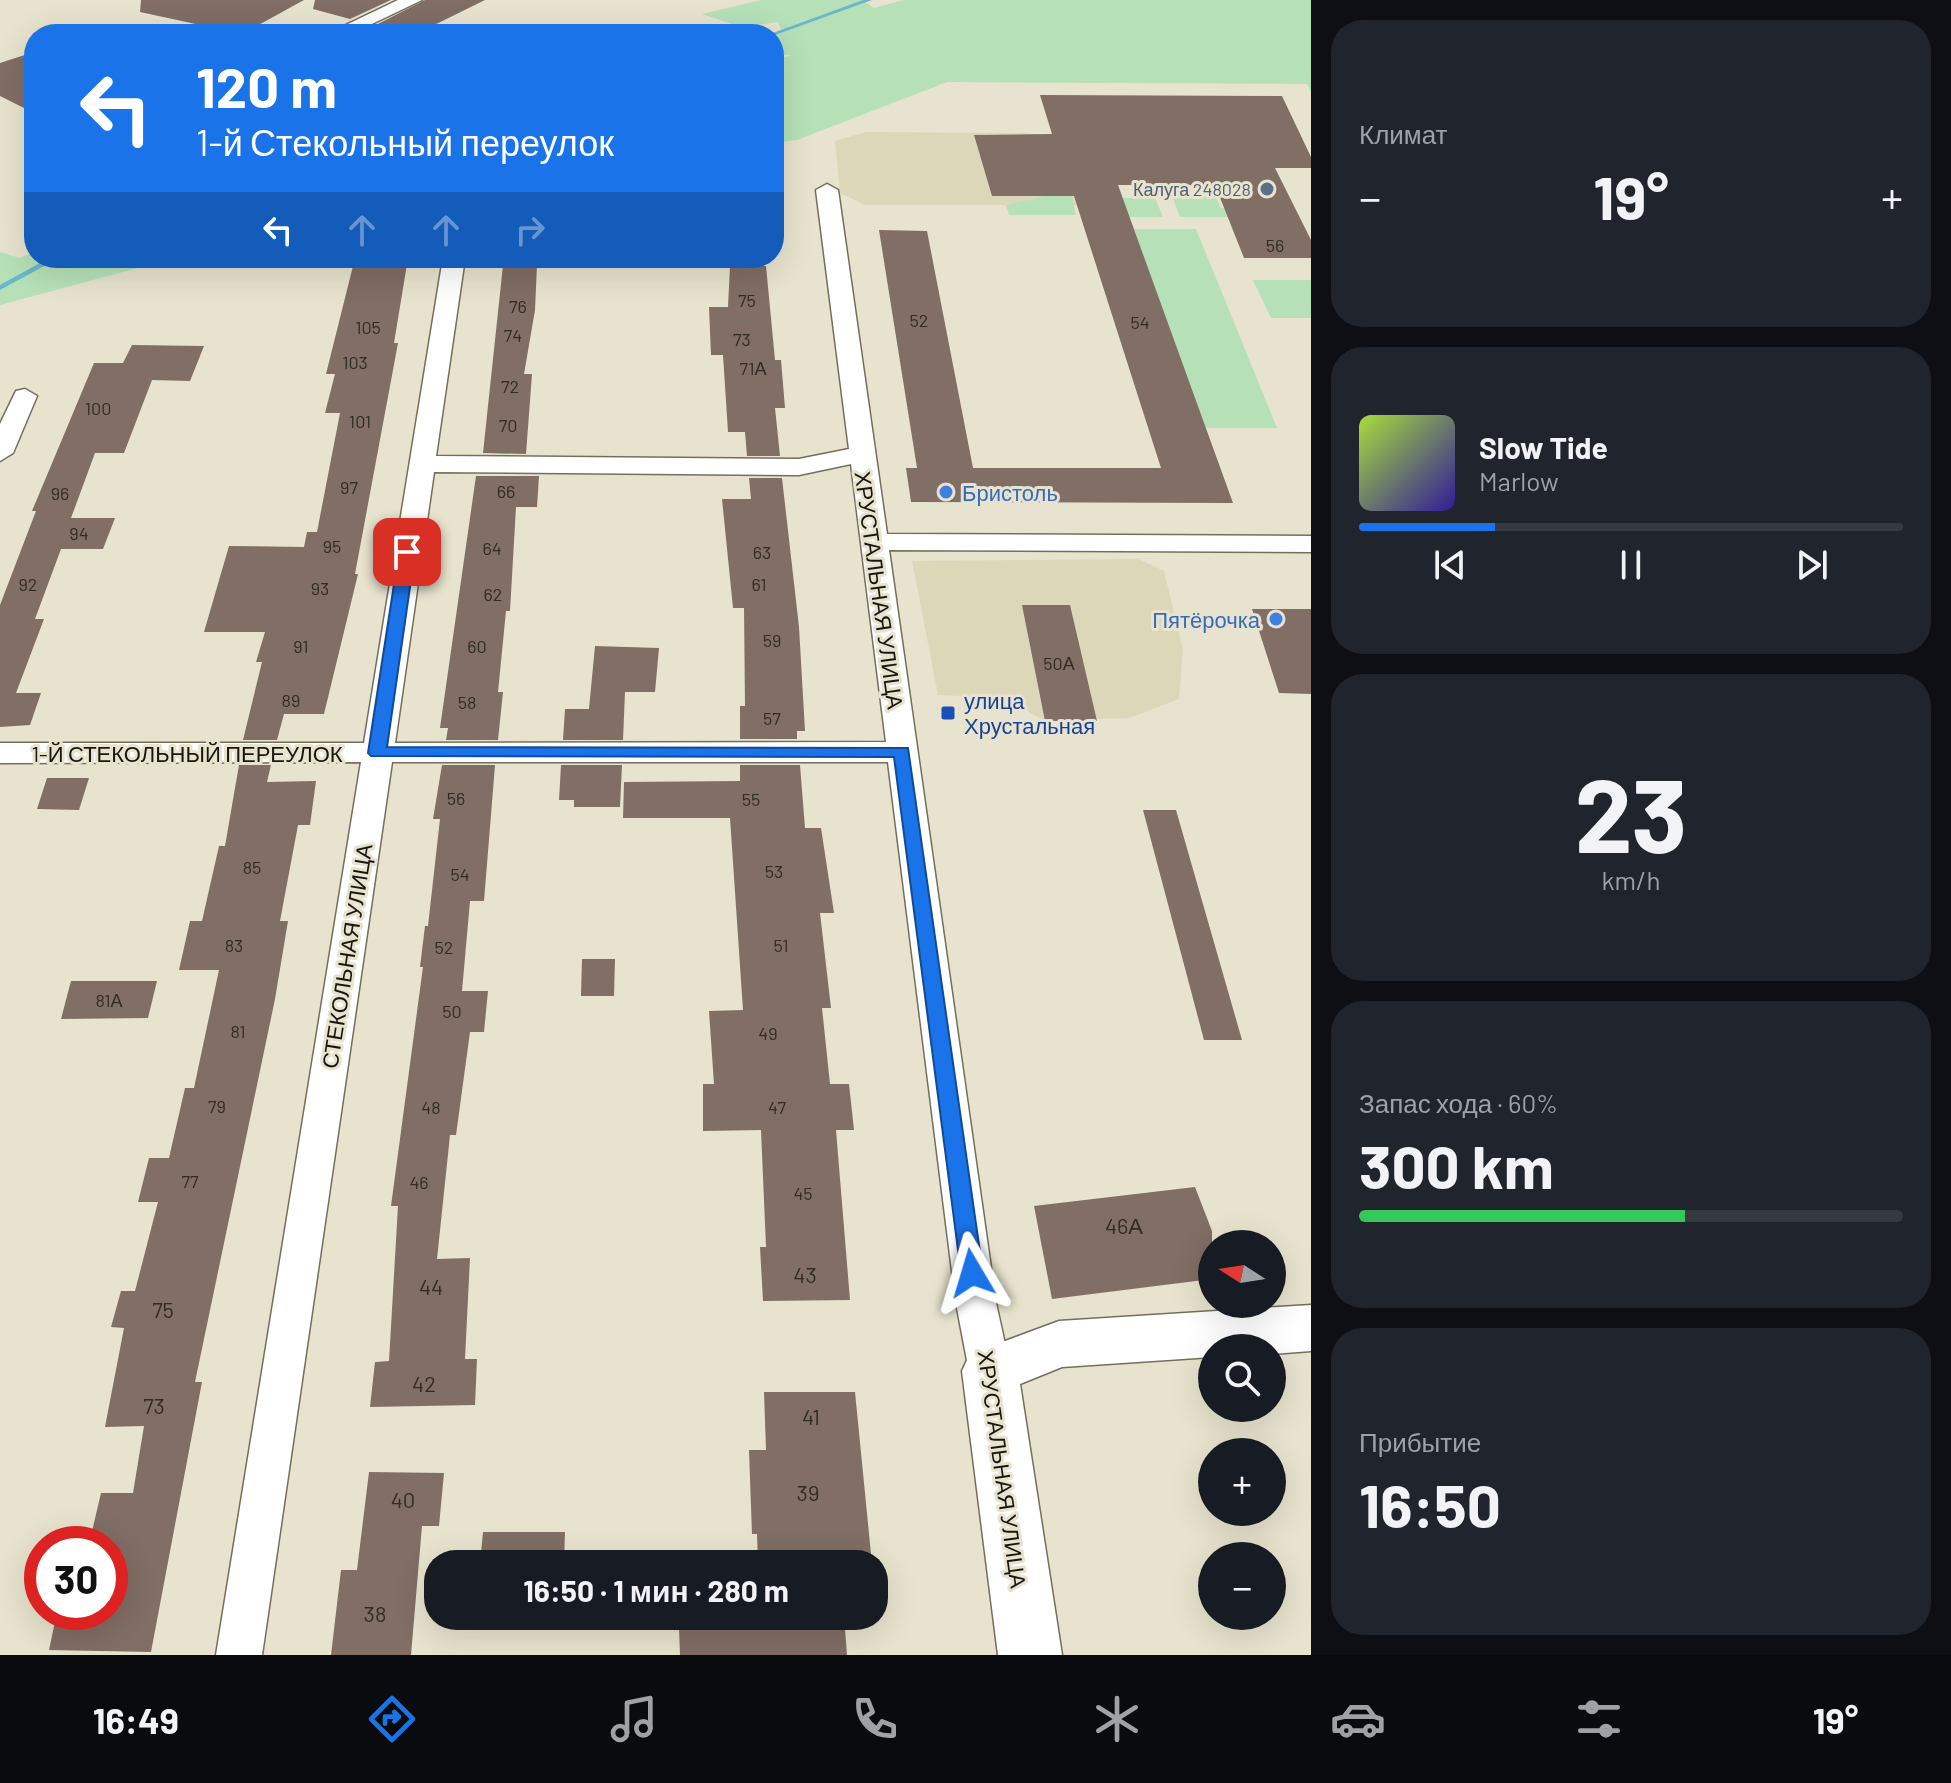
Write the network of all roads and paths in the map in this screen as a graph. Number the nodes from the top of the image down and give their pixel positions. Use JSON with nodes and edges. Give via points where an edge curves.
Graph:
{"nodes":[{"id":1,"x":413,"y":0,"type":"edge"},
{"id":2,"x":359,"y":24,"type":"edge"},
{"id":3,"x":827,"y":190,"type":"dead end"},
{"id":4,"x":452,"y":268,"type":"edge"},
{"id":5,"x":25,"y":396,"type":"dead end"},
{"id":6,"x":0,"y":453,"type":"edge"},
{"id":7,"x":861,"y":454,"type":"junction"},
{"id":8,"x":421,"y":464,"type":"junction"},
{"id":9,"x":875,"y":542,"type":"junction"},
{"id":10,"x":1311,"y":544,"type":"edge"},
{"id":11,"x":902,"y":752,"type":"junction"},
{"id":12,"x":0,"y":753,"type":"edge"},
{"id":13,"x":377,"y":753,"type":"junction"},
{"id":14,"x":1311,"y":1328,"type":"edge"},
{"id":15,"x":990,"y":1371,"type":"junction"},
{"id":16,"x":239,"y":1655,"type":"edge"},
{"id":17,"x":1030,"y":1655,"type":"edge"}],
"edges":[{"from":1,"to":2,"type":"street"},
{"from":3,"to":7,"type":"street","name":"ХРУСТАЛЬНАЯ УЛИЦА"},
{"from":4,"to":8,"type":"street","name":"СТЕКОЛЬНАЯ УЛИЦА"},
{"from":5,"to":6,"type":"street"},
{"from":7,"to":8,"type":"street","via":[[799,467]]},
{"from":7,"to":9,"type":"street","name":"ХРУСТАЛЬНАЯ УЛИЦА"},
{"from":8,"to":13,"type":"street","name":"СТЕКОЛЬНАЯ УЛИЦА"},
{"from":9,"to":10,"type":"street"},
{"from":9,"to":11,"type":"street","name":"ХРУСТАЛЬНАЯ УЛИЦА"},
{"from":11,"to":13,"type":"street","name":"1-Й СТЕКОЛЬНЫЙ ПЕРЕУЛОК"},
{"from":11,"to":15,"type":"street","name":"ХРУСТАЛЬНАЯ УЛИЦА","via":[[976,1303]]},
{"from":12,"to":13,"type":"street","name":"1-Й СТЕКОЛЬНЫЙ ПЕРЕУЛОК"},
{"from":13,"to":16,"type":"street","name":"СТЕКОЛЬНАЯ УЛИЦА"},
{"from":14,"to":15,"type":"main road","via":[[1059,1344]]},
{"from":15,"to":17,"type":"main road","name":"ХРУСТАЛЬНАЯ УЛИЦА"}]}
